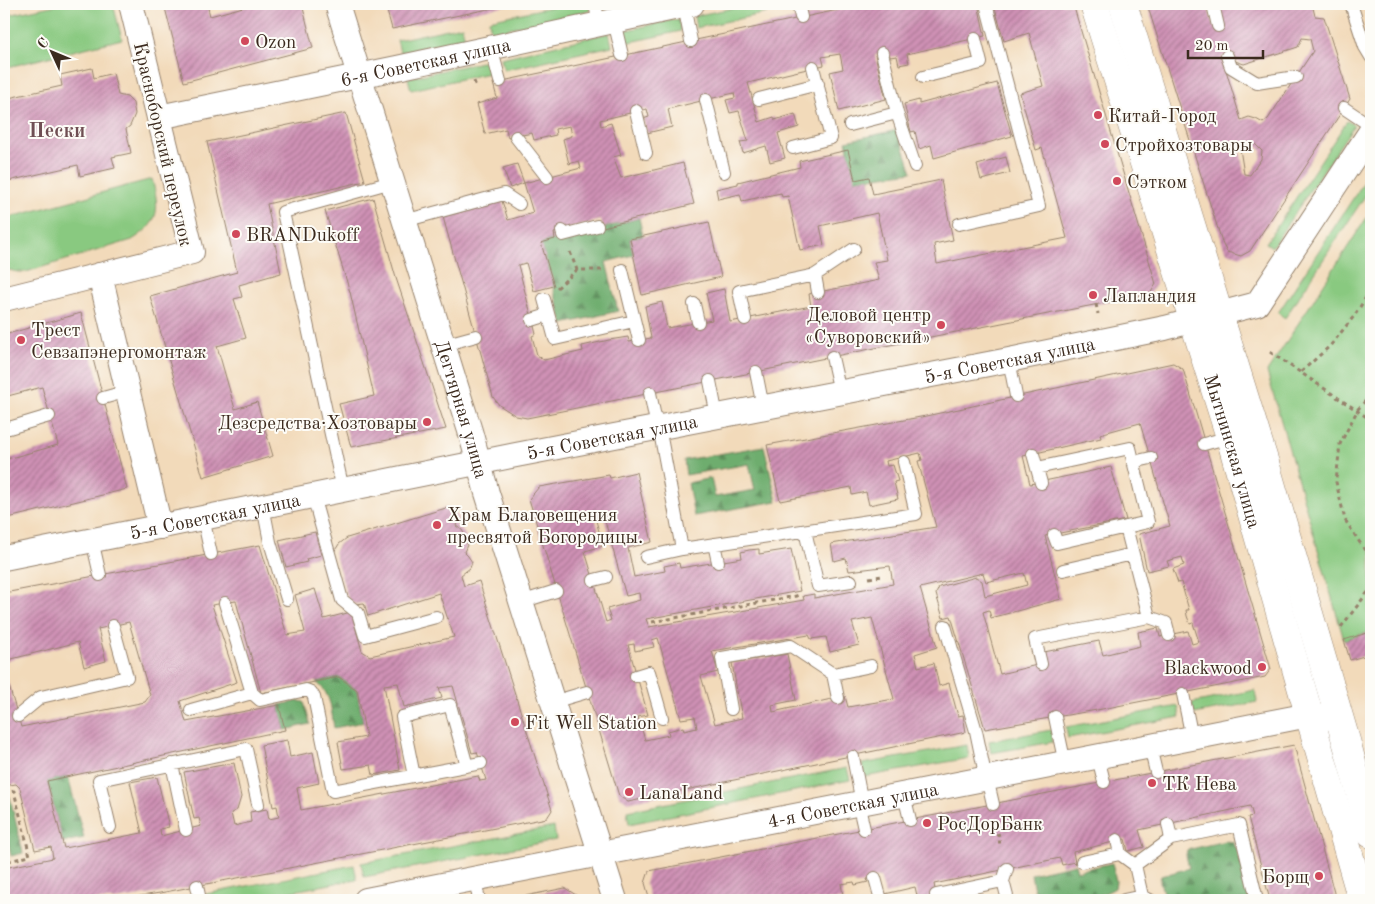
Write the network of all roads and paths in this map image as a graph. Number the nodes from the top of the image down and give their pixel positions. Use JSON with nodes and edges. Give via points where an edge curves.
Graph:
{"nodes":[{"id":1,"x":131,"y":4,"type":"edge"},
{"id":2,"x":337,"y":4,"type":"edge"},
{"id":3,"x":798,"y":4,"type":"edge"},
{"id":4,"x":986,"y":4,"type":"edge"},
{"id":5,"x":1094,"y":4,"type":"edge"},
{"id":6,"x":1123,"y":4,"type":"edge"},
{"id":7,"x":1218,"y":4,"type":"edge"},
{"id":8,"x":1352,"y":4,"type":"edge"},
{"id":9,"x":688,"y":5,"type":"edge"},
{"id":10,"x":603,"y":16,"type":"edge"},
{"id":11,"x":801,"y":17,"type":"dead end"},
{"id":12,"x":1218,"y":26,"type":"dead end"},
{"id":13,"x":975,"y":39,"type":"dead end"},
{"id":14,"x":691,"y":40,"type":"dead end"},
{"id":15,"x":491,"y":47,"type":"junction"},
{"id":16,"x":882,"y":53,"type":"dead end"},
{"id":17,"x":622,"y":55,"type":"dead end"},
{"id":18,"x":1227,"y":56,"type":"dead end"},
{"id":19,"x":1371,"y":57,"type":"edge"},
{"id":20,"x":813,"y":67,"type":"dead end"},
{"id":21,"x":359,"y":76,"type":"junction"},
{"id":22,"x":1296,"y":76,"type":"dead end"},
{"id":23,"x":924,"y":77,"type":"dead end"},
{"id":24,"x":474,"y":81,"type":"dead end"},
{"id":25,"x":500,"y":81,"type":"dead end"},
{"id":26,"x":818,"y":84,"type":"junction"},
{"id":27,"x":476,"y":87,"type":"dead end"},
{"id":28,"x":760,"y":99,"type":"dead end"},
{"id":29,"x":706,"y":100,"type":"dead end"},
{"id":30,"x":1344,"y":108,"type":"dead end"},
{"id":31,"x":636,"y":111,"type":"dead end"},
{"id":32,"x":898,"y":113,"type":"junction"},
{"id":33,"x":159,"y":116,"type":"junction"},
{"id":34,"x":850,"y":125,"type":"dead end"},
{"id":35,"x":1371,"y":126,"type":"edge"},
{"id":36,"x":1371,"y":131,"type":"edge"},
{"id":37,"x":516,"y":137,"type":"dead end"},
{"id":38,"x":793,"y":148,"type":"dead end"},
{"id":39,"x":646,"y":153,"type":"dead end"},
{"id":40,"x":915,"y":166,"type":"dead end"},
{"id":41,"x":724,"y":172,"type":"dead end"},
{"id":42,"x":547,"y":177,"type":"dead end"},
{"id":43,"x":392,"y":182,"type":"junction"},
{"id":44,"x":519,"y":204,"type":"dead end"},
{"id":45,"x":404,"y":221,"type":"junction"},
{"id":46,"x":959,"y":224,"type":"dead end"},
{"id":47,"x":597,"y":226,"type":"dead end"},
{"id":48,"x":562,"y":231,"type":"dead end"},
{"id":49,"x":854,"y":249,"type":"dead end"},
{"id":50,"x":622,"y":270,"type":"joint"},
{"id":51,"x":815,"y":274,"type":"junction"},
{"id":52,"x":100,"y":275,"type":"junction"},
{"id":53,"x":1371,"y":288,"type":"edge"},
{"id":54,"x":818,"y":292,"type":"dead end"},
{"id":55,"x":4,"y":299,"type":"edge"},
{"id":56,"x":544,"y":299,"type":"joint"},
{"id":57,"x":694,"y":304,"type":"dead end"},
{"id":58,"x":1096,"y":304,"type":"dead end"},
{"id":59,"x":1098,"y":314,"type":"dead end"},
{"id":60,"x":548,"y":315,"type":"junction"},
{"id":61,"x":1220,"y":315,"type":"junction"},
{"id":62,"x":745,"y":319,"type":"dead end"},
{"id":63,"x":532,"y":320,"type":"dead end"},
{"id":64,"x":634,"y":321,"type":"junction"},
{"id":65,"x":1194,"y":321,"type":"junction"},
{"id":66,"x":698,"y":322,"type":"dead end"},
{"id":67,"x":476,"y":336,"type":"dead end"},
{"id":68,"x":639,"y":340,"type":"dead end"},
{"id":69,"x":443,"y":345,"type":"junction"},
{"id":70,"x":1270,"y":352,"type":"dead end"},
{"id":71,"x":832,"y":357,"type":"dead end"},
{"id":72,"x":1009,"y":360,"type":"junction"},
{"id":73,"x":756,"y":372,"type":"dead end"},
{"id":74,"x":1301,"y":372,"type":"junction"},
{"id":75,"x":710,"y":381,"type":"dead end"},
{"id":76,"x":128,"y":391,"type":"junction"},
{"id":77,"x":840,"y":392,"type":"junction"},
{"id":78,"x":650,"y":393,"type":"dead end"},
{"id":79,"x":1371,"y":395,"type":"edge"},
{"id":80,"x":1016,"y":396,"type":"dead end"},
{"id":81,"x":103,"y":398,"type":"dead end"},
{"id":82,"x":763,"y":407,"type":"junction"},
{"id":83,"x":1358,"y":409,"type":"junction"},
{"id":84,"x":50,"y":416,"type":"dead end"},
{"id":85,"x":717,"y":416,"type":"junction"},
{"id":86,"x":1371,"y":420,"type":"edge"},
{"id":87,"x":658,"y":427,"type":"junction"},
{"id":88,"x":9,"y":428,"type":"dead end"},
{"id":89,"x":1230,"y":437,"type":"junction"},
{"id":90,"x":1033,"y":454,"type":"dead end"},
{"id":91,"x":1151,"y":458,"type":"dead end"},
{"id":92,"x":904,"y":462,"type":"dead end"},
{"id":93,"x":1133,"y":462,"type":"junction"},
{"id":94,"x":478,"y":463,"type":"junction"},
{"id":95,"x":1037,"y":468,"type":"junction"},
{"id":96,"x":1041,"y":482,"type":"dead end"},
{"id":97,"x":344,"y":490,"type":"junction"},
{"id":98,"x":313,"y":496,"type":"junction"},
{"id":99,"x":263,"y":506,"type":"junction"},
{"id":100,"x":203,"y":518,"type":"junction"},
{"id":101,"x":160,"y":527,"type":"junction"},
{"id":102,"x":1126,"y":527,"type":"junction"},
{"id":103,"x":806,"y":531,"type":"junction"},
{"id":104,"x":1054,"y":534,"type":"dead end"},
{"id":105,"x":92,"y":540,"type":"junction"},
{"id":106,"x":714,"y":544,"type":"junction"},
{"id":107,"x":682,"y":549,"type":"junction"},
{"id":108,"x":211,"y":554,"type":"dead end"},
{"id":109,"x":1133,"y":554,"type":"junction"},
{"id":110,"x":646,"y":557,"type":"dead end"},
{"id":111,"x":1371,"y":557,"type":"edge"},
{"id":112,"x":4,"y":558,"type":"edge"},
{"id":113,"x":718,"y":562,"type":"dead end"},
{"id":114,"x":1063,"y":570,"type":"dead end"},
{"id":115,"x":100,"y":575,"type":"dead end"},
{"id":116,"x":851,"y":581,"type":"dead end"},
{"id":117,"x":818,"y":586,"type":"junction"},
{"id":118,"x":1371,"y":588,"type":"edge"},
{"id":119,"x":556,"y":591,"type":"dead end"},
{"id":120,"x":287,"y":599,"type":"dead end"},
{"id":121,"x":521,"y":602,"type":"junction"},
{"id":122,"x":225,"y":603,"type":"dead end"},
{"id":123,"x":725,"y":604,"type":"dead end"},
{"id":124,"x":726,"y":609,"type":"junction"},
{"id":125,"x":436,"y":617,"type":"dead end"},
{"id":126,"x":1149,"y":617,"type":"junction"},
{"id":127,"x":652,"y":622,"type":"dead end"},
{"id":128,"x":113,"y":626,"type":"dead end"},
{"id":129,"x":945,"y":626,"type":"dead end"},
{"id":130,"x":1340,"y":627,"type":"dead end"},
{"id":131,"x":1169,"y":635,"type":"dead end"},
{"id":132,"x":1041,"y":664,"type":"dead end"},
{"id":133,"x":871,"y":666,"type":"dead end"},
{"id":134,"x":833,"y":674,"type":"junction"},
{"id":135,"x":636,"y":676,"type":"dead end"},
{"id":136,"x":252,"y":692,"type":"junction"},
{"id":137,"x":587,"y":692,"type":"dead end"},
{"id":138,"x":1183,"y":694,"type":"dead end"},
{"id":139,"x":838,"y":698,"type":"dead end"},
{"id":140,"x":553,"y":702,"type":"junction"},
{"id":141,"x":732,"y":709,"type":"dead end"},
{"id":142,"x":191,"y":710,"type":"dead end"},
{"id":143,"x":1309,"y":715,"type":"junction"},
{"id":144,"x":18,"y":716,"type":"dead end"},
{"id":145,"x":1055,"y":717,"type":"dead end"},
{"id":146,"x":662,"y":718,"type":"dead end"},
{"id":147,"x":1340,"y":721,"type":"junction"},
{"id":148,"x":1192,"y":738,"type":"junction"},
{"id":149,"x":1150,"y":747,"type":"junction"},
{"id":150,"x":853,"y":756,"type":"dead end"},
{"id":151,"x":1098,"y":757,"type":"junction"},
{"id":152,"x":481,"y":763,"type":"dead end"},
{"id":153,"x":172,"y":764,"type":"junction"},
{"id":154,"x":1065,"y":764,"type":"junction"},
{"id":155,"x":467,"y":766,"type":"junction"},
{"id":156,"x":1156,"y":772,"type":"dead end"},
{"id":157,"x":414,"y":776,"type":"junction"},
{"id":158,"x":986,"y":779,"type":"junction"},
{"id":159,"x":1104,"y":782,"type":"dead end"},
{"id":160,"x":4,"y":793,"type":"edge"},
{"id":161,"x":904,"y":795,"type":"junction"},
{"id":162,"x":860,"y":803,"type":"junction"},
{"id":163,"x":258,"y":804,"type":"dead end"},
{"id":164,"x":993,"y":804,"type":"dead end"},
{"id":165,"x":910,"y":820,"type":"dead end"},
{"id":166,"x":1359,"y":820,"type":"edge"},
{"id":167,"x":1168,"y":824,"type":"dead end"},
{"id":168,"x":110,"y":827,"type":"dead end"},
{"id":169,"x":864,"y":829,"type":"dead end"},
{"id":170,"x":186,"y":830,"type":"dead end"},
{"id":171,"x":1171,"y":839,"type":"junction"},
{"id":172,"x":1117,"y":840,"type":"dead end"},
{"id":173,"x":600,"y":853,"type":"junction"},
{"id":174,"x":1120,"y":854,"type":"junction"},
{"id":175,"x":4,"y":862,"type":"edge"},
{"id":176,"x":1082,"y":862,"type":"dead end"},
{"id":177,"x":1135,"y":865,"type":"junction"},
{"id":178,"x":1008,"y":869,"type":"dead end"},
{"id":179,"x":875,"y":878,"type":"dead end"},
{"id":180,"x":1003,"y":881,"type":"junction"},
{"id":181,"x":197,"y":886,"type":"dead end"},
{"id":182,"x":477,"y":890,"type":"edge"},
{"id":183,"x":936,"y":895,"type":"dead end"},
{"id":184,"x":1146,"y":898,"type":"edge"},
{"id":185,"x":381,"y":899,"type":"edge"},
{"id":186,"x":918,"y":899,"type":"dead end"},
{"id":187,"x":200,"y":900,"type":"edge"},
{"id":188,"x":615,"y":900,"type":"edge"},
{"id":189,"x":880,"y":900,"type":"edge"},
{"id":190,"x":912,"y":900,"type":"edge"},
{"id":191,"x":1008,"y":900,"type":"edge"},
{"id":192,"x":1124,"y":900,"type":"edge"},
{"id":193,"x":1257,"y":900,"type":"edge"},
{"id":194,"x":1362,"y":900,"type":"edge"}],
"edges":[{"from":1,"to":33,"type":"street","name":"Красноборский переулок"},
{"from":2,"to":21,"type":"street","name":"Дегтярная улица"},
{"from":3,"to":11,"type":"lane"},
{"from":4,"to":46,"type":"lane","via":[[1039,206]]},
{"from":5,"to":65,"type":"street","name":"Мытнинская улица"},
{"from":6,"to":61,"type":"street","name":"Мытнинская улица"},
{"from":7,"to":12,"type":"lane","via":[[1214,9]]},
{"from":8,"to":19,"type":"lane","via":[[1365,48]]},
{"from":9,"to":10,"type":"street","name":"6-я Советская улица"},
{"from":9,"to":14,"type":"lane"},
{"from":10,"to":15,"type":"street","name":"6-я Советская улица"},
{"from":10,"to":17,"type":"lane"},
{"from":13,"to":23,"type":"lane","via":[[982,63]]},
{"from":15,"to":21,"type":"street","name":"6-я Советская улица"},
{"from":15,"to":25,"type":"lane"},
{"from":16,"to":32,"type":"lane"},
{"from":18,"to":22,"type":"lane","via":[[1231,67],[1257,83]]},
{"from":20,"to":26,"type":"lane"},
{"from":21,"to":33,"type":"street","name":"6-я Советская улица"},
{"from":21,"to":43,"type":"street","name":"Дегтярная улица"},
{"from":24,"to":27,"type":"path"},
{"from":26,"to":28,"type":"lane"},
{"from":26,"to":38,"type":"lane","via":[[831,138]]},
{"from":29,"to":41,"type":"lane"},
{"from":30,"to":35,"type":"lane"},
{"from":31,"to":39,"type":"lane"},
{"from":32,"to":34,"type":"lane"},
{"from":32,"to":40,"type":"lane"},
{"from":33,"to":52,"type":"street","name":"Красноборский переулок","via":[[192,252]]},
{"from":36,"to":61,"type":"street","name":"5-я Советская улица","via":[[1257,304]]},
{"from":37,"to":42,"type":"lane"},
{"from":43,"to":45,"type":"street","name":"Дегтярная улица"},
{"from":43,"to":97,"type":"lane","via":[[283,212]]},
{"from":44,"to":45,"type":"lane","via":[[504,194]]},
{"from":45,"to":69,"type":"street","name":"Дегтярная улица"},
{"from":47,"to":48,"type":"lane","via":[[564,235]]},
{"from":49,"to":51,"type":"lane"},
{"from":50,"to":56,"type":"path","via":[[576,270]]},
{"from":50,"to":64,"type":"lane"},
{"from":51,"to":54,"type":"lane"},
{"from":51,"to":62,"type":"lane","via":[[739,291]]},
{"from":52,"to":55,"type":"street","name":"Красноборский переулок"},
{"from":52,"to":76,"type":"street"},
{"from":53,"to":74,"type":"path","via":[[1355,315],[1330,346]]},
{"from":56,"to":60,"type":"lane"},
{"from":57,"to":66,"type":"lane"},
{"from":58,"to":59,"type":"path"},
{"from":60,"to":63,"type":"lane"},
{"from":60,"to":64,"type":"lane","via":[[555,339]]},
{"from":61,"to":65,"type":"street","name":"5-я Советская улица"},
{"from":61,"to":89,"type":"street","name":"Мытнинская улица"},
{"from":64,"to":68,"type":"lane"},
{"from":65,"to":72,"type":"street","name":"5-я Советская улица"},
{"from":65,"to":89,"type":"street","name":"Мытнинская улица"},
{"from":67,"to":69,"type":"lane"},
{"from":69,"to":94,"type":"street","name":"Дегтярная улица"},
{"from":70,"to":74,"type":"path"},
{"from":71,"to":77,"type":"lane"},
{"from":72,"to":77,"type":"street","name":"5-я Советская улица"},
{"from":72,"to":80,"type":"lane"},
{"from":73,"to":82,"type":"lane"},
{"from":74,"to":83,"type":"path"},
{"from":75,"to":85,"type":"lane"},
{"from":76,"to":81,"type":"lane"},
{"from":76,"to":101,"type":"street"},
{"from":77,"to":82,"type":"street","name":"5-я Советская улица"},
{"from":78,"to":87,"type":"lane"},
{"from":79,"to":83,"type":"path"},
{"from":82,"to":85,"type":"street","name":"5-я Советская улица"},
{"from":83,"to":86,"type":"path"},
{"from":83,"to":111,"type":"path","via":[[1340,444],[1336,482],[1345,520]]},
{"from":84,"to":88,"type":"lane"},
{"from":85,"to":87,"type":"street","name":"5-я Советская улица"},
{"from":87,"to":94,"type":"street","name":"5-я Советская улица"},
{"from":87,"to":107,"type":"lane"},
{"from":89,"to":143,"type":"street","name":"Мытнинская улица"},
{"from":89,"to":147,"type":"street","name":"Мытнинская улица"},
{"from":90,"to":95,"type":"lane"},
{"from":91,"to":93,"type":"lane"},
{"from":92,"to":103,"type":"lane","via":[[916,514]]},
{"from":93,"to":95,"type":"lane","via":[[1130,448]]},
{"from":93,"to":102,"type":"lane","via":[[1148,522]]},
{"from":94,"to":97,"type":"street","name":"5-я Советская улица"},
{"from":94,"to":121,"type":"street","name":"Дегтярная улица"},
{"from":95,"to":96,"type":"lane"},
{"from":97,"to":98,"type":"street","name":"5-я Советская улица"},
{"from":98,"to":99,"type":"street","name":"5-я Советская улица"},
{"from":98,"to":125,"type":"lane","via":[[342,600],[358,613],[365,636]]},
{"from":99,"to":100,"type":"street","name":"5-я Советская улица"},
{"from":99,"to":120,"type":"lane"},
{"from":100,"to":101,"type":"street","name":"5-я Советская улица"},
{"from":100,"to":108,"type":"lane"},
{"from":101,"to":105,"type":"street","name":"5-я Советская улица"},
{"from":102,"to":104,"type":"lane","via":[[1056,543]]},
{"from":102,"to":109,"type":"lane"},
{"from":103,"to":106,"type":"lane"},
{"from":103,"to":117,"type":"lane"},
{"from":105,"to":112,"type":"street","name":"5-я Советская улица"},
{"from":105,"to":115,"type":"lane"},
{"from":106,"to":107,"type":"lane"},
{"from":106,"to":113,"type":"lane"},
{"from":107,"to":110,"type":"lane"},
{"from":109,"to":114,"type":"lane"},
{"from":109,"to":126,"type":"lane"},
{"from":116,"to":117,"type":"lane"},
{"from":117,"to":124,"type":"path","via":[[796,596]]},
{"from":118,"to":130,"type":"path"},
{"from":119,"to":121,"type":"lane"},
{"from":121,"to":140,"type":"street","name":"Дегтярная улица"},
{"from":122,"to":136,"type":"lane"},
{"from":123,"to":124,"type":"path"},
{"from":124,"to":127,"type":"path"},
{"from":126,"to":131,"type":"lane","via":[[1166,623]]},
{"from":126,"to":132,"type":"lane","via":[[1035,640]]},
{"from":128,"to":144,"type":"lane","via":[[127,677],[41,697]]},
{"from":129,"to":158,"type":"lane","via":[[976,731]]},
{"from":133,"to":134,"type":"lane"},
{"from":134,"to":139,"type":"lane"},
{"from":134,"to":141,"type":"lane","via":[[792,646],[722,658]]},
{"from":135,"to":146,"type":"lane","via":[[649,672]]},
{"from":136,"to":142,"type":"lane"},
{"from":136,"to":157,"type":"lane","via":[[260,700],[306,690],[311,692],[333,791]]},
{"from":137,"to":140,"type":"lane"},
{"from":138,"to":148,"type":"lane"},
{"from":140,"to":173,"type":"street","name":"Дегтярная улица"},
{"from":143,"to":147,"type":"street","name":"4-я Советская улица"},
{"from":143,"to":148,"type":"street","name":"4-я Советская улица"},
{"from":143,"to":166,"type":"street","name":"Мытнинская улица"},
{"from":145,"to":154,"type":"lane"},
{"from":147,"to":166,"type":"street","name":"Мытнинская улица"},
{"from":148,"to":149,"type":"street","name":"4-я Советская улица"},
{"from":149,"to":151,"type":"street","name":"4-я Советская улица"},
{"from":149,"to":156,"type":"lane"},
{"from":150,"to":162,"type":"lane"},
{"from":151,"to":154,"type":"street","name":"4-я Советская улица"},
{"from":151,"to":159,"type":"lane"},
{"from":152,"to":155,"type":"lane"},
{"from":153,"to":163,"type":"lane","via":[[246,749]]},
{"from":153,"to":168,"type":"lane","via":[[99,780]]},
{"from":153,"to":170,"type":"lane"},
{"from":154,"to":158,"type":"street","name":"4-я Советская улица"},
{"from":155,"to":157,"type":"lane"},
{"from":155,"to":157,"type":"lane","via":[[450,705],[402,717]]},
{"from":158,"to":161,"type":"street","name":"4-я Советская улица"},
{"from":158,"to":164,"type":"lane"},
{"from":160,"to":175,"type":"path","via":[[14,791],[30,856]]},
{"from":161,"to":162,"type":"street","name":"4-я Советская улица"},
{"from":161,"to":165,"type":"lane"},
{"from":162,"to":169,"type":"lane"},
{"from":162,"to":173,"type":"street","name":"4-я Советская улица"},
{"from":166,"to":194,"type":"street","name":"Мытнинская улица"},
{"from":167,"to":171,"type":"lane"},
{"from":171,"to":177,"type":"lane"},
{"from":171,"to":193,"type":"lane","via":[[1239,825]]},
{"from":172,"to":174,"type":"lane"},
{"from":173,"to":182,"type":"street","name":"4-я Советская улица"},
{"from":173,"to":188,"type":"street","name":"Дегтярная улица"},
{"from":174,"to":176,"type":"lane"},
{"from":174,"to":177,"type":"lane"},
{"from":177,"to":184,"type":"lane"},
{"from":178,"to":180,"type":"lane"},
{"from":179,"to":189,"type":"lane"},
{"from":180,"to":183,"type":"lane"},
{"from":180,"to":191,"type":"lane"},
{"from":181,"to":187,"type":"lane"},
{"from":182,"to":185,"type":"street","name":"4-я Советская улица"},
{"from":184,"to":192,"type":"lane"},
{"from":186,"to":190,"type":"path"}]}
